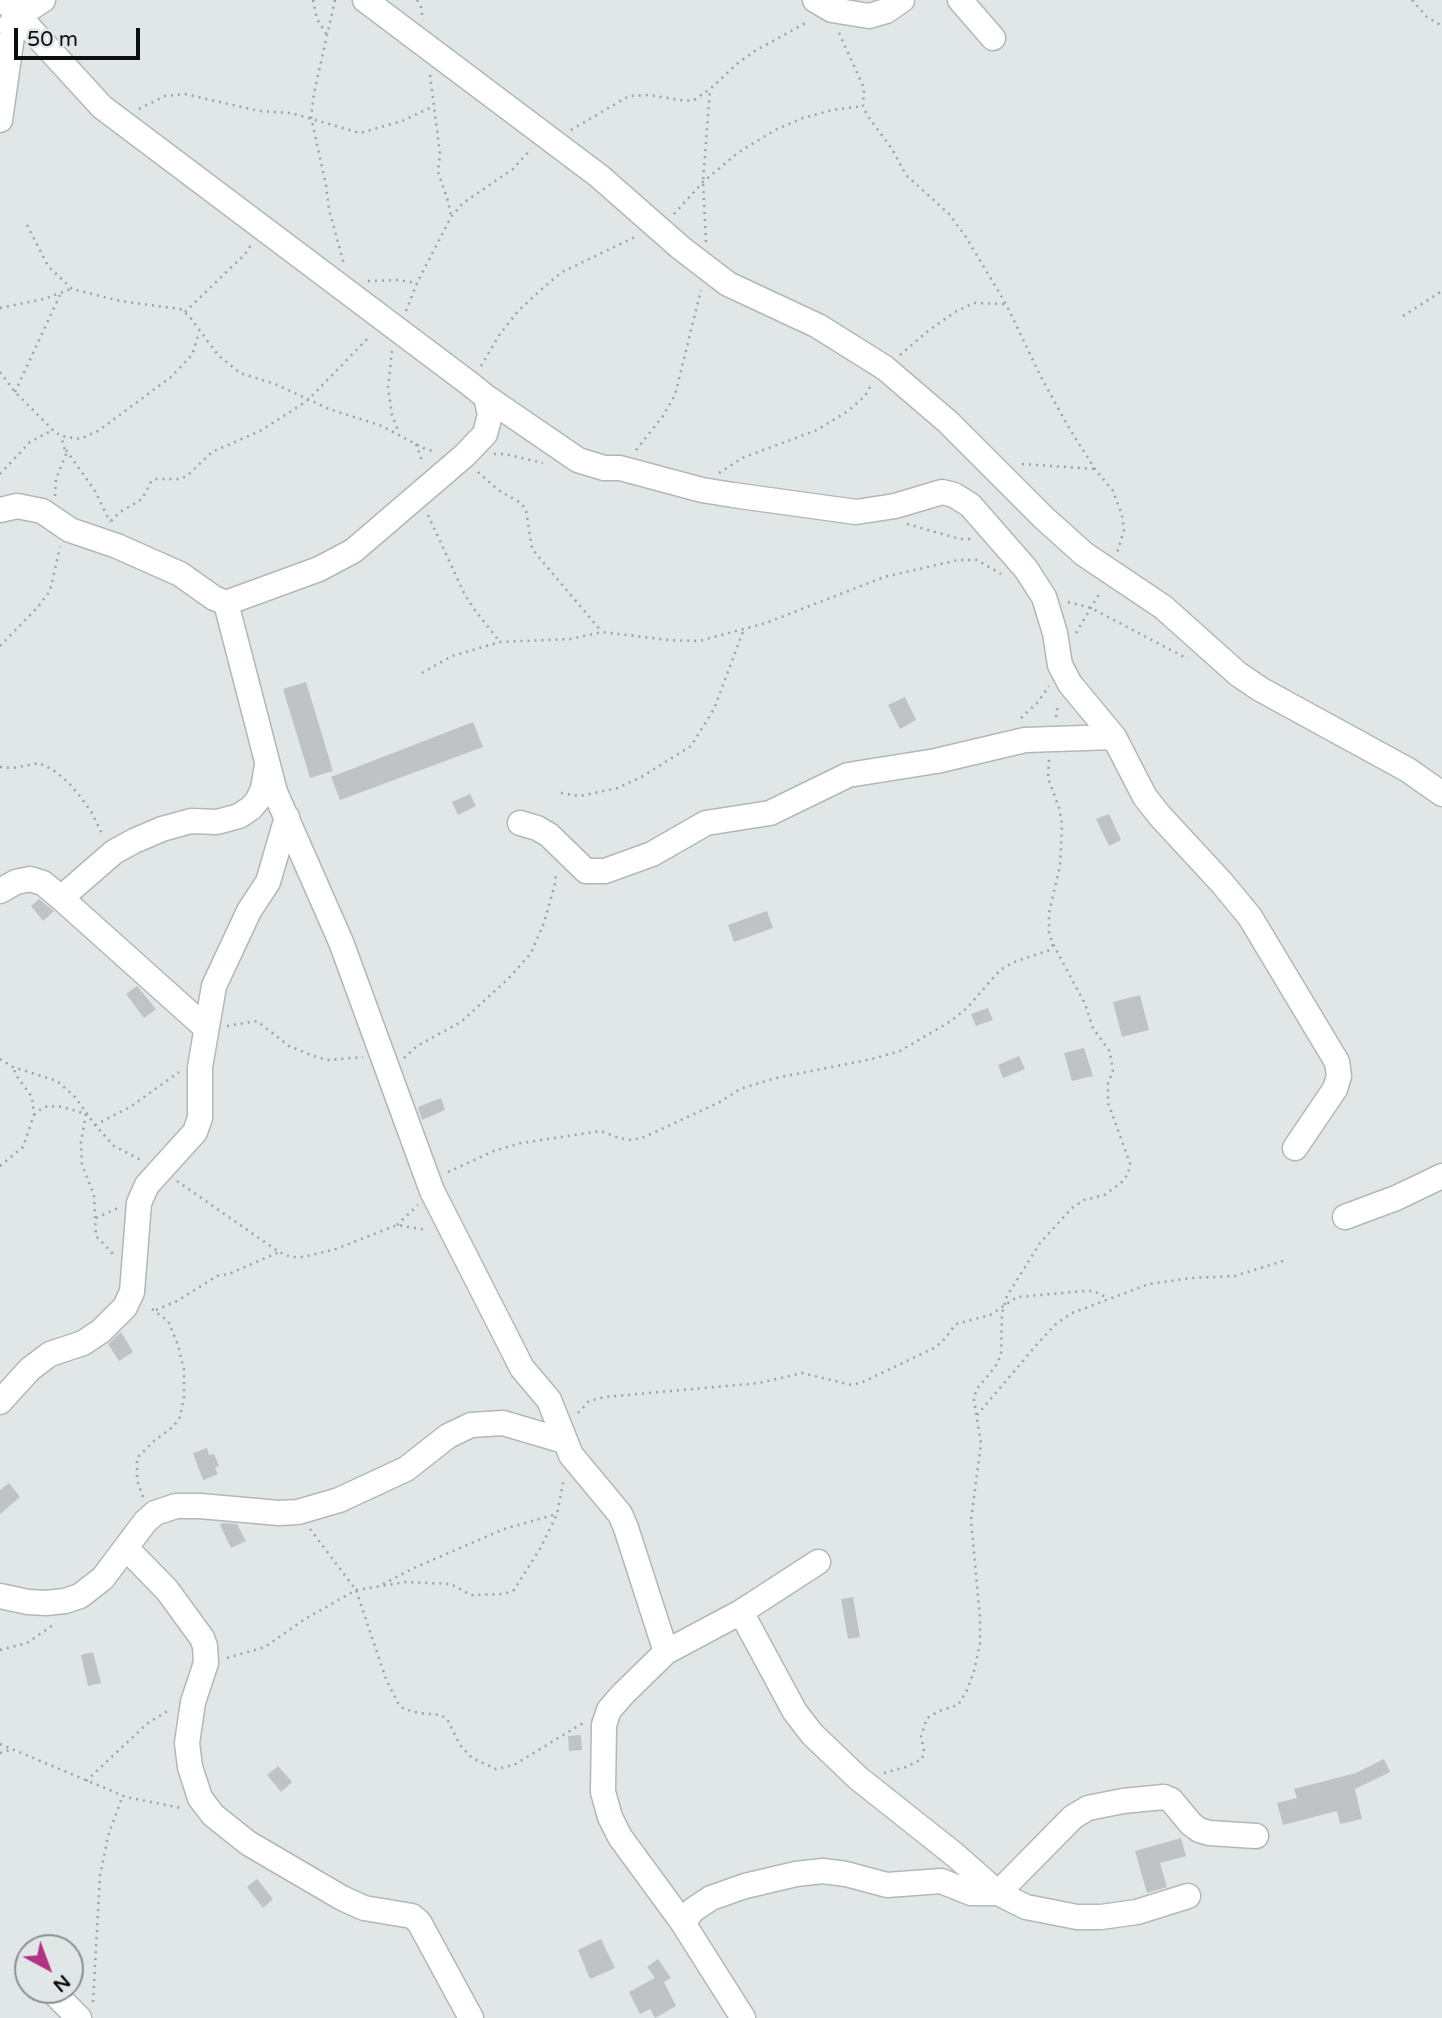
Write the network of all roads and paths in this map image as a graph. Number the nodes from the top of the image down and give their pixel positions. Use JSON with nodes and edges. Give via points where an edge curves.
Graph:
{"nodes":[{"id":1,"x":43,"y":0,"type":"edge"},
{"id":2,"x":313,"y":0,"type":"edge"},
{"id":3,"x":335,"y":0,"type":"edge"},
{"id":4,"x":365,"y":0,"type":"edge"},
{"id":5,"x":902,"y":0,"type":"edge"},
{"id":6,"x":960,"y":0,"type":"edge"},
{"id":7,"x":1412,"y":0,"type":"edge"},
{"id":8,"x":820,"y":5,"type":"edge"},
{"id":9,"x":12,"y":14,"type":"edge"},
{"id":10,"x":1442,"y":26,"type":"edge"},
{"id":11,"x":328,"y":37,"type":"junction"},
{"id":12,"x":993,"y":38,"type":"dead end"},
{"id":13,"x":426,"y":48,"type":"junction"},
{"id":14,"x":710,"y":89,"type":"junction"},
{"id":15,"x":434,"y":106,"type":"junction"},
{"id":16,"x":863,"y":106,"type":"junction"},
{"id":17,"x":311,"y":117,"type":"junction"},
{"id":18,"x":0,"y":120,"type":"edge"},
{"id":19,"x":119,"y":120,"type":"junction"},
{"id":20,"x":550,"y":137,"type":"junction"},
{"id":21,"x":703,"y":182,"type":"junction"},
{"id":22,"x":451,"y":217,"type":"junction"},
{"id":23,"x":27,"y":225,"type":"dead end"},
{"id":24,"x":657,"y":226,"type":"junction"},
{"id":25,"x":261,"y":228,"type":"junction"},
{"id":26,"x":707,"y":268,"type":"junction"},
{"id":27,"x":417,"y":283,"type":"junction"},
{"id":28,"x":345,"y":287,"type":"junction"},
{"id":29,"x":72,"y":289,"type":"junction"},
{"id":30,"x":1442,"y":291,"type":"edge"},
{"id":31,"x":60,"y":295,"type":"junction"},
{"id":32,"x":1006,"y":304,"type":"junction"},
{"id":33,"x":0,"y":308,"type":"edge"},
{"id":34,"x":185,"y":312,"type":"junction"},
{"id":35,"x":1403,"y":317,"type":"dead end"},
{"id":36,"x":395,"y":327,"type":"junction"},
{"id":37,"x":200,"y":332,"type":"junction"},
{"id":38,"x":886,"y":368,"type":"junction"},
{"id":39,"x":0,"y":372,"type":"edge"},
{"id":40,"x":477,"y":391,"type":"junction"},
{"id":41,"x":15,"y":392,"type":"junction"},
{"id":42,"x":308,"y":400,"type":"junction"},
{"id":43,"x":53,"y":430,"type":"junction"},
{"id":44,"x":399,"y":433,"type":"junction"},
{"id":45,"x":61,"y":436,"type":"junction"},
{"id":46,"x":65,"y":449,"type":"junction"},
{"id":47,"x":464,"y":456,"type":"junction"},
{"id":48,"x":546,"y":464,"type":"dead end"},
{"id":49,"x":994,"y":467,"type":"junction"},
{"id":50,"x":620,"y":468,"type":"junction"},
{"id":51,"x":1095,"y":469,"type":"junction"},
{"id":52,"x":0,"y":474,"type":"edge"},
{"id":53,"x":702,"y":490,"type":"junction"},
{"id":54,"x":420,"y":493,"type":"junction"},
{"id":55,"x":0,"y":510,"type":"edge"},
{"id":56,"x":59,"y":522,"type":"junction"},
{"id":57,"x":896,"y":522,"type":"dead end"},
{"id":58,"x":1000,"y":540,"type":"junction"},
{"id":59,"x":1111,"y":574,"type":"junction"},
{"id":60,"x":1009,"y":579,"type":"dead end"},
{"id":61,"x":1044,"y":597,"type":"junction"},
{"id":62,"x":226,"y":603,"type":"junction"},
{"id":63,"x":1091,"y":608,"type":"junction"},
{"id":64,"x":744,"y":629,"type":"junction"},
{"id":65,"x":603,"y":632,"type":"junction"},
{"id":66,"x":500,"y":642,"type":"junction"},
{"id":67,"x":0,"y":646,"type":"edge"},
{"id":68,"x":1189,"y":660,"type":"dead end"},
{"id":69,"x":1061,"y":668,"type":"junction"},
{"id":70,"x":422,"y":673,"type":"dead end"},
{"id":71,"x":1114,"y":737,"type":"junction"},
{"id":72,"x":1052,"y":739,"type":"junction"},
{"id":73,"x":267,"y":764,"type":"junction"},
{"id":74,"x":0,"y":767,"type":"edge"},
{"id":75,"x":561,"y":793,"type":"dead end"},
{"id":76,"x":1442,"y":794,"type":"edge"},
{"id":77,"x":288,"y":817,"type":"junction"},
{"id":78,"x":520,"y":823,"type":"dead end"},
{"id":79,"x":562,"y":848,"type":"junction"},
{"id":80,"x":114,"y":852,"type":"junction"},
{"id":81,"x":0,"y":891,"type":"edge"},
{"id":82,"x":61,"y":898,"type":"junction"},
{"id":83,"x":1053,"y":944,"type":"junction"},
{"id":84,"x":205,"y":1037,"type":"junction"},
{"id":85,"x":392,"y":1057,"type":"junction"},
{"id":86,"x":0,"y":1059,"type":"edge"},
{"id":87,"x":13,"y":1067,"type":"junction"},
{"id":88,"x":86,"y":1114,"type":"junction"},
{"id":89,"x":34,"y":1115,"type":"junction"},
{"id":90,"x":95,"y":1125,"type":"junction"},
{"id":91,"x":1295,"y":1148,"type":"dead end"},
{"id":92,"x":0,"y":1166,"type":"edge"},
{"id":93,"x":161,"y":1169,"type":"junction"},
{"id":94,"x":1442,"y":1176,"type":"edge"},
{"id":95,"x":430,"y":1185,"type":"junction"},
{"id":96,"x":1345,"y":1217,"type":"dead end"},
{"id":97,"x":397,"y":1225,"type":"junction"},
{"id":98,"x":451,"y":1233,"type":"junction"},
{"id":99,"x":279,"y":1252,"type":"junction"},
{"id":100,"x":1283,"y":1261,"type":"dead end"},
{"id":101,"x":132,"y":1288,"type":"junction"},
{"id":102,"x":1108,"y":1298,"type":"junction"},
{"id":103,"x":1003,"y":1306,"type":"junction"},
{"id":104,"x":154,"y":1311,"type":"junction"},
{"id":105,"x":3,"y":1394,"type":"edge"},
{"id":106,"x":977,"y":1415,"type":"junction"},
{"id":107,"x":564,"y":1441,"type":"junction"},
{"id":108,"x":564,"y":1470,"type":"dead end"},
{"id":109,"x":298,"y":1512,"type":"junction"},
{"id":110,"x":155,"y":1513,"type":"junction"},
{"id":111,"x":557,"y":1514,"type":"junction"},
{"id":112,"x":126,"y":1548,"type":"junction"},
{"id":113,"x":818,"y":1562,"type":"dead end"},
{"id":114,"x":380,"y":1586,"type":"junction"},
{"id":115,"x":356,"y":1590,"type":"junction"},
{"id":116,"x":0,"y":1596,"type":"edge"},
{"id":117,"x":741,"y":1612,"type":"junction"},
{"id":118,"x":58,"y":1620,"type":"dead end"},
{"id":119,"x":0,"y":1650,"type":"edge"},
{"id":120,"x":666,"y":1652,"type":"junction"},
{"id":121,"x":206,"y":1663,"type":"junction"},
{"id":122,"x":193,"y":1702,"type":"junction"},
{"id":123,"x":609,"y":1710,"type":"junction"},
{"id":124,"x":0,"y":1744,"type":"edge"},
{"id":125,"x":12,"y":1749,"type":"junction"},
{"id":126,"x":0,"y":1753,"type":"edge"},
{"id":127,"x":858,"y":1778,"type":"junction"},
{"id":128,"x":86,"y":1781,"type":"junction"},
{"id":129,"x":123,"y":1796,"type":"junction"},
{"id":130,"x":213,"y":1815,"type":"junction"},
{"id":131,"x":1256,"y":1836,"type":"dead end"},
{"id":132,"x":998,"y":1893,"type":"junction"},
{"id":133,"x":1188,"y":1896,"type":"dead end"},
{"id":134,"x":683,"y":1923,"type":"junction"},
{"id":135,"x":86,"y":2011,"type":"edge"},
{"id":136,"x":471,"y":2018,"type":"edge"},
{"id":137,"x":743,"y":2018,"type":"edge"}],
"edges":[{"from":1,"to":9,"type":"street"},
{"from":2,"to":11,"type":"path"},
{"from":3,"to":11,"type":"path"},
{"from":4,"to":13,"type":"street"},
{"from":5,"to":8,"type":"street","via":[[869,16]]},
{"from":6,"to":12,"type":"street"},
{"from":7,"to":10,"type":"path"},
{"from":8,"to":14,"type":"path","via":[[738,63]]},
{"from":8,"to":16,"type":"path","via":[[853,61],[863,88]]},
{"from":9,"to":18,"type":"street"},
{"from":9,"to":19,"type":"street","via":[[85,92]]},
{"from":11,"to":17,"type":"path"},
{"from":13,"to":15,"type":"path"},
{"from":13,"to":20,"type":"street"},
{"from":14,"to":20,"type":"path","via":[[686,101],[629,96]]},
{"from":14,"to":21,"type":"path"},
{"from":15,"to":17,"type":"path","via":[[360,133]]},
{"from":15,"to":22,"type":"path","via":[[438,172]]},
{"from":16,"to":21,"type":"path","via":[[832,110],[775,130]]},
{"from":16,"to":32,"type":"path","via":[[906,175],[949,214]]},
{"from":17,"to":19,"type":"path","via":[[185,94],[166,96]]},
{"from":17,"to":28,"type":"path"},
{"from":19,"to":25,"type":"street"},
{"from":20,"to":22,"type":"path"},
{"from":20,"to":24,"type":"street"},
{"from":21,"to":24,"type":"path","via":[[680,209]]},
{"from":21,"to":26,"type":"path"},
{"from":22,"to":27,"type":"path"},
{"from":23,"to":29,"type":"path","via":[[48,266]]},
{"from":24,"to":26,"type":"street"},
{"from":24,"to":40,"type":"path","via":[[562,272],[517,311],[500,334]]},
{"from":25,"to":28,"type":"street"},
{"from":25,"to":34,"type":"path","via":[[245,254]]},
{"from":26,"to":38,"type":"street","via":[[729,285],[818,326]]},
{"from":26,"to":50,"type":"path","via":[[676,395]]},
{"from":27,"to":28,"type":"path","via":[[399,280]]},
{"from":27,"to":36,"type":"path"},
{"from":28,"to":36,"type":"street"},
{"from":29,"to":31,"type":"path"},
{"from":29,"to":34,"type":"path"},
{"from":30,"to":35,"type":"path"},
{"from":31,"to":33,"type":"path"},
{"from":31,"to":41,"type":"path"},
{"from":32,"to":38,"type":"path","via":[[974,303],[955,312]]},
{"from":32,"to":51,"type":"path","via":[[1041,377]]},
{"from":34,"to":37,"type":"path"},
{"from":36,"to":40,"type":"street"},
{"from":36,"to":42,"type":"path","via":[[379,329],[362,343]]},
{"from":36,"to":44,"type":"path","via":[[388,387]]},
{"from":37,"to":42,"type":"path","via":[[240,373]]},
{"from":37,"to":45,"type":"path","via":[[192,355],[171,377],[89,436]]},
{"from":38,"to":49,"type":"street"},
{"from":38,"to":53,"type":"path","via":[[848,411],[808,434],[742,458]]},
{"from":39,"to":41,"type":"path"},
{"from":40,"to":47,"type":"street","via":[[490,415],[480,440]]},
{"from":40,"to":50,"type":"street","via":[[578,460]]},
{"from":41,"to":43,"type":"path"},
{"from":42,"to":44,"type":"path"},
{"from":42,"to":46,"type":"path","via":[[260,431],[212,452],[181,479],[151,482],[142,499],[110,522]]},
{"from":43,"to":45,"type":"path"},
{"from":43,"to":52,"type":"path","via":[[30,442]]},
{"from":44,"to":47,"type":"path","via":[[432,451]]},
{"from":45,"to":46,"type":"path"},
{"from":46,"to":56,"type":"path","via":[[55,485]]},
{"from":47,"to":48,"type":"path","via":[[505,454]]},
{"from":47,"to":54,"type":"street"},
{"from":47,"to":65,"type":"path","via":[[498,490],[521,503],[532,549]]},
{"from":49,"to":51,"type":"path","via":[[1025,464]]},
{"from":49,"to":59,"type":"street","via":[[1044,519]]},
{"from":50,"to":53,"type":"street"},
{"from":51,"to":59,"type":"path","via":[[1113,491],[1122,515],[1124,530]]},
{"from":53,"to":58,"type":"street","via":[[856,512],[942,492],[970,505]]},
{"from":54,"to":62,"type":"street","via":[[337,561]]},
{"from":54,"to":66,"type":"path","via":[[464,593]]},
{"from":55,"to":56,"type":"street","via":[[31,508]]},
{"from":56,"to":62,"type":"street","via":[[180,574]]},
{"from":56,"to":67,"type":"path","via":[[61,542],[50,591]]},
{"from":57,"to":58,"type":"path","via":[[960,539]]},
{"from":58,"to":61,"type":"street"},
{"from":59,"to":63,"type":"path"},
{"from":59,"to":76,"type":"street","via":[[1163,607],[1260,689],[1408,770]]},
{"from":60,"to":64,"type":"path","via":[[977,560],[958,560],[884,577]]},
{"from":61,"to":63,"type":"path"},
{"from":61,"to":69,"type":"street"},
{"from":62,"to":73,"type":"street"},
{"from":63,"to":68,"type":"path"},
{"from":63,"to":69,"type":"path"},
{"from":64,"to":65,"type":"path","via":[[686,642]]},
{"from":64,"to":75,"type":"path","via":[[714,709],[691,746],[618,788],[580,796]]},
{"from":65,"to":66,"type":"path","via":[[570,639]]},
{"from":66,"to":70,"type":"path","via":[[452,656]]},
{"from":69,"to":71,"type":"street"},
{"from":69,"to":72,"type":"path"},
{"from":71,"to":72,"type":"street"},
{"from":71,"to":91,"type":"street","via":[[1153,806],[1250,917],[1337,1062],[1335,1089]]},
{"from":72,"to":79,"type":"street","via":[[1025,740],[848,775],[770,813],[706,823],[616,869],[586,871]]},
{"from":72,"to":83,"type":"path","via":[[1048,778],[1062,824],[1060,866],[1049,912]]},
{"from":73,"to":77,"type":"street"},
{"from":73,"to":80,"type":"street","via":[[257,801],[239,816],[162,829]]},
{"from":74,"to":80,"type":"path","via":[[38,763],[53,770],[90,811]]},
{"from":77,"to":84,"type":"street","via":[[268,882],[214,986]]},
{"from":77,"to":85,"type":"street"},
{"from":78,"to":79,"type":"street","via":[[549,835]]},
{"from":79,"to":85,"type":"path","via":[[544,923],[531,953],[461,1022]]},
{"from":80,"to":82,"type":"street"},
{"from":81,"to":82,"type":"street","via":[[30,879]]},
{"from":82,"to":84,"type":"street"},
{"from":83,"to":95,"type":"path","via":[[1049,950],[1000,970],[960,1015],[900,1051],[746,1087],[642,1138],[619,1138],[601,1131],[522,1143],[494,1151]]},
{"from":83,"to":103,"type":"path","via":[[1093,1028],[1110,1052],[1113,1072],[1108,1103],[1130,1163],[1121,1183],[1078,1204],[1040,1242]]},
{"from":84,"to":85,"type":"path","via":[[257,1021],[289,1046],[327,1060]]},
{"from":84,"to":90,"type":"path","via":[[172,1078]]},
{"from":84,"to":93,"type":"street","via":[[200,1118],[195,1132]]},
{"from":85,"to":95,"type":"street"},
{"from":86,"to":87,"type":"path"},
{"from":87,"to":88,"type":"path","via":[[57,1081]]},
{"from":87,"to":89,"type":"path","via":[[32,1097]]},
{"from":88,"to":89,"type":"path","via":[[49,1106]]},
{"from":88,"to":90,"type":"path"},
{"from":88,"to":101,"type":"path","via":[[82,1165],[94,1195],[96,1236],[117,1258]]},
{"from":89,"to":92,"type":"path","via":[[23,1147]]},
{"from":90,"to":93,"type":"path","via":[[114,1146]]},
{"from":93,"to":99,"type":"path"},
{"from":93,"to":101,"type":"street","via":[[139,1203]]},
{"from":94,"to":96,"type":"street"},
{"from":95,"to":97,"type":"path"},
{"from":95,"to":98,"type":"street"},
{"from":97,"to":98,"type":"path"},
{"from":97,"to":99,"type":"path","via":[[318,1253],[290,1257]]},
{"from":98,"to":107,"type":"street","via":[[522,1368],[549,1401]]},
{"from":99,"to":104,"type":"path","via":[[217,1276]]},
{"from":100,"to":102,"type":"path","via":[[1236,1276],[1149,1284]]},
{"from":101,"to":104,"type":"path"},
{"from":101,"to":105,"type":"street","via":[[125,1307],[102,1331],[50,1354]]},
{"from":102,"to":103,"type":"path","via":[[1093,1291],[1024,1295]]},
{"from":102,"to":106,"type":"path","via":[[1058,1323]]},
{"from":103,"to":106,"type":"path","via":[[1001,1355],[976,1390]]},
{"from":103,"to":107,"type":"path","via":[[990,1315],[956,1324],[934,1348],[863,1382],[852,1385],[802,1373],[759,1383],[605,1397],[580,1409]]},
{"from":104,"to":110,"type":"path","via":[[168,1321],[184,1370],[180,1417],[137,1458],[135,1466],[139,1488]]},
{"from":106,"to":127,"type":"path","via":[[981,1444],[971,1520],[980,1644],[967,1690],[958,1705],[927,1718],[921,1736],[922,1759],[895,1771]]},
{"from":107,"to":109,"type":"street","via":[[503,1423],[471,1425],[448,1436],[406,1469],[339,1500]]},
{"from":107,"to":120,"type":"street","via":[[580,1468],[620,1514]]},
{"from":108,"to":111,"type":"path"},
{"from":109,"to":110,"type":"street","via":[[176,1506]]},
{"from":109,"to":115,"type":"path"},
{"from":110,"to":112,"type":"street"},
{"from":111,"to":114,"type":"path","via":[[504,1529]]},
{"from":111,"to":114,"type":"path","via":[[514,1590],[485,1596],[465,1593],[451,1584]]},
{"from":112,"to":116,"type":"street","via":[[103,1578],[80,1596],[46,1603]]},
{"from":112,"to":121,"type":"street","via":[[167,1590],[201,1638]]},
{"from":113,"to":117,"type":"street"},
{"from":114,"to":115,"type":"path"},
{"from":115,"to":121,"type":"path","via":[[265,1647]]},
{"from":115,"to":123,"type":"path","via":[[398,1703],[411,1712],[441,1714],[460,1745],[487,1766],[514,1765]]},
{"from":117,"to":120,"type":"street"},
{"from":117,"to":127,"type":"street","via":[[795,1713]]},
{"from":118,"to":119,"type":"path","via":[[27,1643]]},
{"from":120,"to":123,"type":"street"},
{"from":121,"to":122,"type":"street"},
{"from":122,"to":128,"type":"path","via":[[156,1717]]},
{"from":122,"to":130,"type":"street","via":[[187,1743],[190,1768],[200,1798]]},
{"from":123,"to":134,"type":"street","via":[[602,1738],[603,1792],[610,1817]]},
{"from":124,"to":125,"type":"path"},
{"from":125,"to":126,"type":"path"},
{"from":125,"to":128,"type":"path"},
{"from":127,"to":132,"type":"street"},
{"from":128,"to":129,"type":"path"},
{"from":129,"to":130,"type":"path"},
{"from":129,"to":135,"type":"path","via":[[100,1876]]},
{"from":130,"to":136,"type":"street","via":[[248,1843],[342,1898],[364,1908],[412,1916]]},
{"from":131,"to":132,"type":"street","via":[[1199,1830],[1164,1797],[1087,1808]]},
{"from":132,"to":133,"type":"street","via":[[1026,1907],[1077,1917],[1137,1912]]},
{"from":132,"to":134,"type":"street","via":[[971,1893],[941,1881],[887,1885],[823,1871],[726,1892],[693,1910]]},
{"from":134,"to":137,"type":"street"}]}
